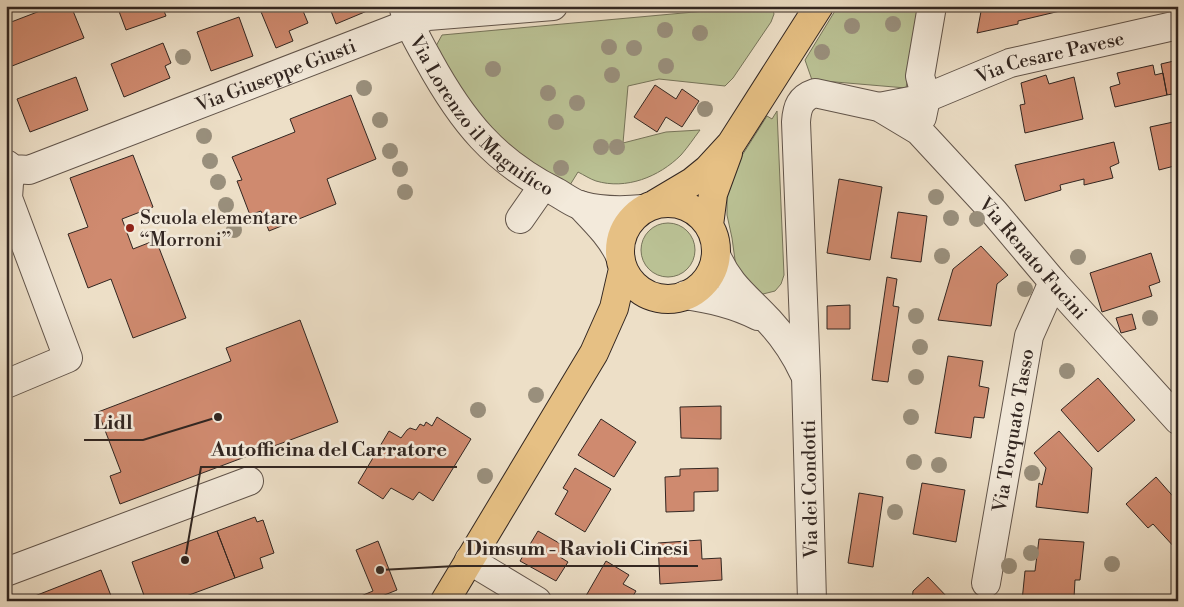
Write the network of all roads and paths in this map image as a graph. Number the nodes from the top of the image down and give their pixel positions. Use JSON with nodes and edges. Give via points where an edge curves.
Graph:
{"nodes":[{"id":1,"x":553,"y":6,"type":"edge"},
{"id":2,"x":820,"y":6,"type":"edge"},
{"id":3,"x":932,"y":6,"type":"edge"},
{"id":4,"x":406,"y":15,"type":"edge"},
{"id":5,"x":1178,"y":25,"type":"edge"},
{"id":6,"x":926,"y":98,"type":"junction"},
{"id":7,"x":879,"y":107,"type":"junction"},
{"id":8,"x":919,"y":130,"type":"junction"},
{"id":9,"x":731,"y":144,"type":"junction"},
{"id":10,"x":10,"y":166,"type":"edge"},
{"id":11,"x":543,"y":186,"type":"junction"},
{"id":12,"x":580,"y":205,"type":"junction"},
{"id":13,"x":649,"y":207,"type":"junction"},
{"id":14,"x":520,"y":219,"type":"dead end"},
{"id":15,"x":709,"y":225,"type":"junction"},
{"id":16,"x":716,"y":255,"type":"junction"},
{"id":17,"x":622,"y":263,"type":"junction"},
{"id":18,"x":1053,"y":282,"type":"junction"},
{"id":19,"x":803,"y":290,"type":"junction"},
{"id":20,"x":685,"y":295,"type":"junction"},
{"id":21,"x":658,"y":298,"type":"junction"},
{"id":22,"x":770,"y":322,"type":"junction"},
{"id":23,"x":594,"y":353,"type":"junction"},
{"id":24,"x":806,"y":376,"type":"junction"},
{"id":25,"x":6,"y":384,"type":"edge"},
{"id":26,"x":1178,"y":420,"type":"edge"},
{"id":27,"x":249,"y":481,"type":"dead end"},
{"id":28,"x":469,"y":560,"type":"junction"},
{"id":29,"x":6,"y":572,"type":"edge"},
{"id":30,"x":986,"y":583,"type":"dead end"},
{"id":31,"x":445,"y":601,"type":"edge"},
{"id":32,"x":537,"y":601,"type":"edge"},
{"id":33,"x":812,"y":601,"type":"edge"}],
"edges":[{"from":1,"to":4,"type":"street","name":"Via Giuseppe Giusti"},
{"from":2,"to":9,"type":"main road"},
{"from":3,"to":6,"type":"street","via":[[920,76]]},
{"from":4,"to":10,"type":"street","name":"Via Giuseppe Giusti","via":[[29,170]]},
{"from":4,"to":11,"type":"street","name":"Via Lorenzo il Magnifico","via":[[441,83],[468,123],[499,155]]},
{"from":5,"to":6,"type":"street","name":"Via Cesare Pavese","via":[[1010,63]]},
{"from":6,"to":7,"type":"street","name":"Via Cesare Pavese"},
{"from":6,"to":8,"type":"street"},
{"from":7,"to":8,"type":"street","name":"Via Renato Fucini"},
{"from":7,"to":19,"type":"street","name":"Via dei Condotti","via":[[815,93],[806,96],[797,109]]},
{"from":8,"to":18,"type":"street","name":"Via Renato Fucini"},
{"from":9,"to":13,"type":"main road","via":[[692,182]]},
{"from":9,"to":15,"type":"main road","via":[[713,194]]},
{"from":10,"to":25,"type":"street","via":[[8,198],[68,358]]},
{"from":11,"to":12,"type":"street","name":"Via Lorenzo il Magnifico"},
{"from":11,"to":14,"type":"street"},
{"from":12,"to":13,"type":"street","name":"Via Lorenzo il Magnifico","via":[[621,212]]},
{"from":12,"to":17,"type":"street","name":"Via Lorenzo il Magnifico","via":[[614,243]]},
{"from":13,"to":15,"type":"main road","via":[[667,202],[685,206]]},
{"from":13,"to":17,"type":"main road","via":[[624,230],[620,247]]},
{"from":15,"to":16,"type":"main road"},
{"from":16,"to":20,"type":"main road","via":[[706,280]]},
{"from":16,"to":22,"type":"street","name":"Via dei Condotti","via":[[732,284]]},
{"from":17,"to":21,"type":"main road","via":[[631,282]]},
{"from":17,"to":23,"type":"main road","via":[[614,308]]},
{"from":18,"to":26,"type":"street","name":"Via Renato Fucini"},
{"from":18,"to":30,"type":"street","name":"Via Torquato Tasso","via":[[1029,336]]},
{"from":19,"to":22,"type":"street","via":[[788,309]]},
{"from":19,"to":24,"type":"street","name":"Via dei Condotti"},
{"from":20,"to":21,"type":"main road"},
{"from":20,"to":22,"type":"street","name":"Via dei Condotti","via":[[739,307]]},
{"from":21,"to":23,"type":"main road","via":[[632,311]]},
{"from":22,"to":24,"type":"street","name":"Via dei Condotti","via":[[795,354]]},
{"from":23,"to":28,"type":"main road"},
{"from":24,"to":33,"type":"street","name":"Via dei Condotti"},
{"from":27,"to":29,"type":"street"},
{"from":28,"to":31,"type":"main road"},
{"from":28,"to":32,"type":"street"}]}
